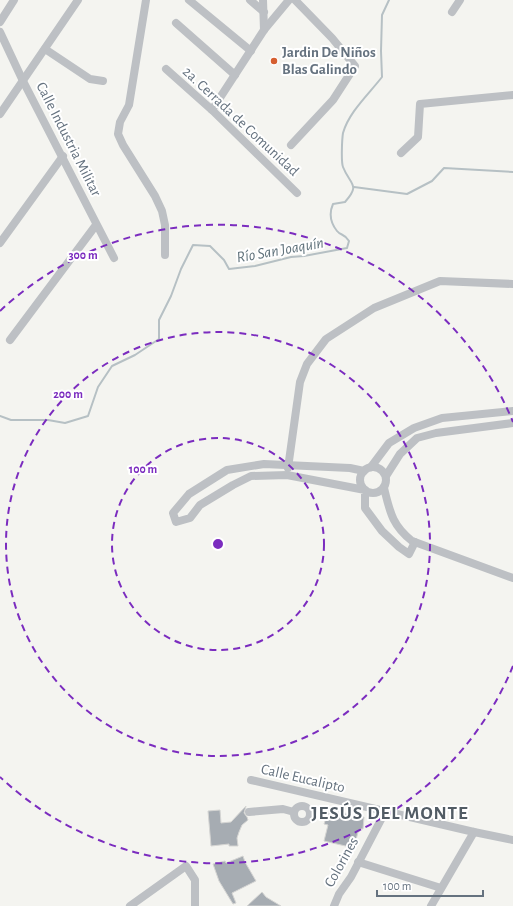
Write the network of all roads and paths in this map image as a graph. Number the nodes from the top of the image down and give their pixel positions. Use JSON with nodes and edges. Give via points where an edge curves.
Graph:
{"nodes":[{"id":1,"x":14,"y":0,"type":"edge"},
{"id":2,"x":78,"y":0,"type":"edge"},
{"id":3,"x":146,"y":0,"type":"edge"},
{"id":4,"x":189,"y":0,"type":"edge"},
{"id":5,"x":250,"y":0,"type":"edge"},
{"id":6,"x":263,"y":0,"type":"edge"},
{"id":7,"x":289,"y":0,"type":"edge"},
{"id":8,"x":295,"y":0,"type":"edge"},
{"id":9,"x":460,"y":0,"type":"edge"},
{"id":10,"x":264,"y":12,"type":"junction"},
{"id":11,"x":452,"y":12,"type":"dead end"},
{"id":12,"x":0,"y":22,"type":"edge"},
{"id":13,"x":176,"y":23,"type":"dead end"},
{"id":14,"x":264,"y":30,"type":"junction"},
{"id":15,"x":0,"y":32,"type":"edge"},
{"id":16,"x":45,"y":49,"type":"junction"},
{"id":17,"x":251,"y":50,"type":"junction"},
{"id":18,"x":166,"y":69,"type":"dead end"},
{"id":19,"x":235,"y":75,"type":"junction"},
{"id":20,"x":23,"y":81,"type":"junction"},
{"id":21,"x":103,"y":81,"type":"dead end"},
{"id":22,"x":513,"y":95,"type":"edge"},
{"id":23,"x":212,"y":110,"type":"junction"},
{"id":24,"x":0,"y":114,"type":"edge"},
{"id":25,"x":291,"y":145,"type":"dead end"},
{"id":26,"x":401,"y":153,"type":"dead end"},
{"id":27,"x":62,"y":156,"type":"junction"},
{"id":28,"x":297,"y":193,"type":"dead end"},
{"id":29,"x":96,"y":225,"type":"junction"},
{"id":30,"x":0,"y":243,"type":"edge"},
{"id":31,"x":165,"y":255,"type":"dead end"},
{"id":32,"x":114,"y":258,"type":"dead end"},
{"id":33,"x":513,"y":284,"type":"edge"},
{"id":34,"x":10,"y":340,"type":"dead end"},
{"id":35,"x":513,"y":411,"type":"edge"},
{"id":36,"x":513,"y":423,"type":"edge"},
{"id":37,"x":288,"y":464,"type":"junction"},
{"id":38,"x":368,"y":469,"type":"junction"},
{"id":39,"x":287,"y":475,"type":"junction"},
{"id":40,"x":386,"y":476,"type":"junction"},
{"id":41,"x":384,"y":488,"type":"junction"},
{"id":42,"x":365,"y":490,"type":"junction"},
{"id":43,"x":415,"y":542,"type":"junction"},
{"id":44,"x":513,"y":578,"type":"edge"},
{"id":45,"x":251,"y":780,"type":"dead end"},
{"id":46,"x":318,"y":796,"type":"junction"},
{"id":47,"x":308,"y":808,"type":"junction"},
{"id":48,"x":249,"y":812,"type":"dead end"},
{"id":49,"x":294,"y":812,"type":"junction"},
{"id":50,"x":385,"y":812,"type":"junction"},
{"id":51,"x":474,"y":832,"type":"junction"},
{"id":52,"x":513,"y":840,"type":"edge"},
{"id":53,"x":358,"y":862,"type":"junction"},
{"id":54,"x":441,"y":888,"type":"junction"},
{"id":55,"x":130,"y":906,"type":"edge"},
{"id":56,"x":195,"y":906,"type":"edge"},
{"id":57,"x":334,"y":906,"type":"edge"},
{"id":58,"x":431,"y":906,"type":"edge"}],
"edges":[{"from":1,"to":12,"type":"street"},
{"from":2,"to":16,"type":"street"},
{"from":3,"to":31,"type":"street","via":[[129,105],[120,122],[118,134],[162,211],[165,225]]},
{"from":4,"to":17,"type":"street"},
{"from":5,"to":10,"type":"street"},
{"from":6,"to":10,"type":"street"},
{"from":7,"to":14,"type":"street"},
{"from":8,"to":25,"type":"street","via":[[355,66],[333,100]]},
{"from":9,"to":11,"type":"street"},
{"from":10,"to":14,"type":"street"},
{"from":13,"to":19,"type":"street"},
{"from":14,"to":17,"type":"street"},
{"from":15,"to":20,"type":"street","name":"Calle Industria Militar"},
{"from":16,"to":20,"type":"street"},
{"from":16,"to":21,"type":"street","via":[[90,79]]},
{"from":17,"to":19,"type":"street"},
{"from":18,"to":23,"type":"street","name":"2a. Cerrada de Comunidad"},
{"from":19,"to":23,"type":"street"},
{"from":20,"to":24,"type":"street"},
{"from":20,"to":27,"type":"street","name":"Calle Industria Militar"},
{"from":22,"to":26,"type":"street","via":[[420,104],[418,137]]},
{"from":23,"to":28,"type":"street","name":"2a. Cerrada de Comunidad"},
{"from":27,"to":29,"type":"street","name":"Calle Industria Militar"},
{"from":27,"to":30,"type":"street"},
{"from":29,"to":32,"type":"street","name":"Calle Industria Militar"},
{"from":29,"to":34,"type":"street"},
{"from":33,"to":37,"type":"street","via":[[440,281],[374,308],[326,339],[307,364],[300,382]]},
{"from":35,"to":38,"type":"street","via":[[442,418],[414,428],[389,443]]},
{"from":36,"to":40,"type":"street","via":[[436,433],[417,438],[400,454]]},
{"from":37,"to":38,"type":"street"},
{"from":37,"to":39,"type":"street"},
{"from":37,"to":39,"type":"street","via":[[264,464],[227,470],[189,494],[173,513],[176,522],[190,518],[200,505],[252,476]]},
{"from":38,"to":40,"type":"street","via":[[378,468]]},
{"from":38,"to":42,"type":"street","via":[[360,478]]},
{"from":39,"to":42,"type":"street"},
{"from":40,"to":41,"type":"street"},
{"from":41,"to":42,"type":"street","via":[[373,494]]},
{"from":41,"to":43,"type":"street","via":[[390,513],[401,532]]},
{"from":42,"to":43,"type":"street","via":[[365,508],[382,531],[408,554]]},
{"from":43,"to":44,"type":"street"},
{"from":45,"to":46,"type":"street","name":"Calle Eucalipto"},
{"from":46,"to":47,"type":"street"},
{"from":46,"to":50,"type":"street","name":"Calle Eucalipto"},
{"from":47,"to":49,"type":"street","via":[[300,806]]},
{"from":47,"to":49,"type":"street","via":[[310,814],[306,820],[299,821]]},
{"from":48,"to":49,"type":"street","via":[[283,809]]},
{"from":50,"to":51,"type":"street","name":"Calle Eucalipto"},
{"from":50,"to":53,"type":"street","name":"Colorines"},
{"from":51,"to":52,"type":"street","name":"Calle Eucalipto"},
{"from":51,"to":54,"type":"street"},
{"from":53,"to":54,"type":"street"},
{"from":53,"to":57,"type":"street","name":"Colorines"},
{"from":54,"to":58,"type":"street"},
{"from":55,"to":56,"type":"street","via":[[186,866],[195,880]]}]}
